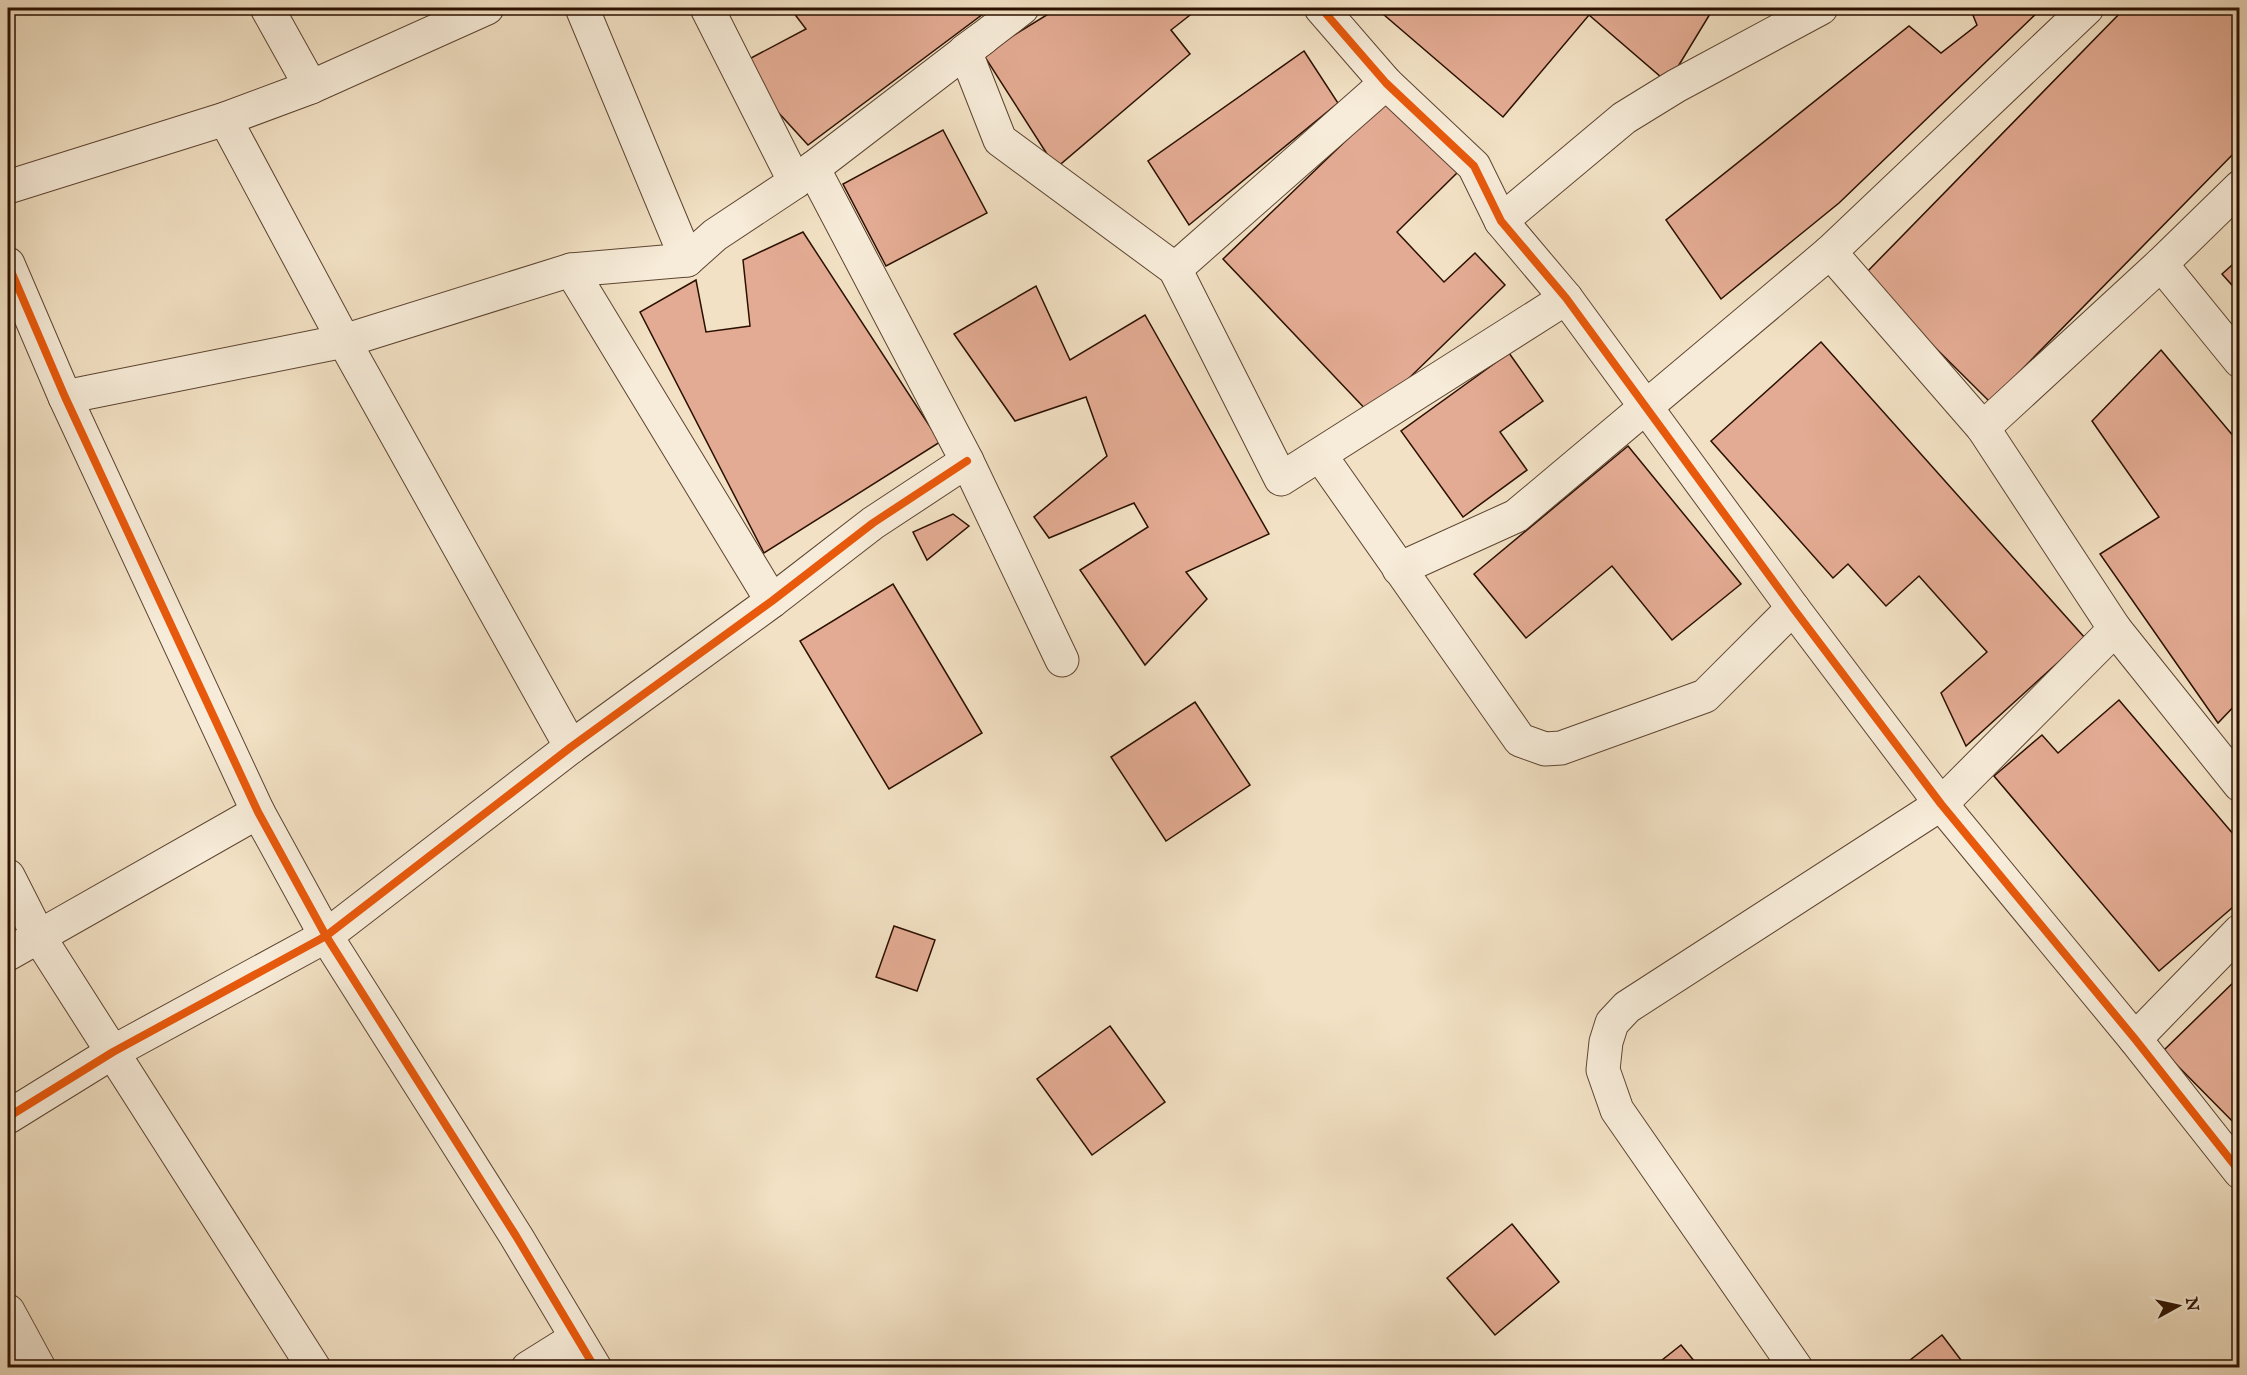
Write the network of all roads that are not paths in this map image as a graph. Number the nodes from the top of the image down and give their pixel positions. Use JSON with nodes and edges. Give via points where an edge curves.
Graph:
{"nodes":[{"id":1,"x":267,"y":8,"type":"edge"},
{"id":2,"x":487,"y":8,"type":"edge"},
{"id":3,"x":582,"y":8,"type":"edge"},
{"id":4,"x":707,"y":8,"type":"edge"},
{"id":5,"x":1022,"y":8,"type":"edge"},
{"id":6,"x":1321,"y":8,"type":"edge"},
{"id":7,"x":1821,"y":8,"type":"edge"},
{"id":8,"x":2087,"y":8,"type":"edge"},
{"id":9,"x":1386,"y":83,"type":"junction"},
{"id":10,"x":311,"y":87,"type":"junction"},
{"id":11,"x":225,"y":119,"type":"junction"},
{"id":12,"x":804,"y":175,"type":"junction"},
{"id":13,"x":8,"y":187,"type":"edge"},
{"id":14,"x":2240,"y":187,"type":"edge"},
{"id":15,"x":1501,"y":221,"type":"junction"},
{"id":16,"x":1830,"y":252,"type":"junction"},
{"id":17,"x":687,"y":260,"type":"junction"},
{"id":18,"x":8,"y":264,"type":"edge"},
{"id":19,"x":2161,"y":264,"type":"junction"},
{"id":20,"x":1174,"y":269,"type":"junction"},
{"id":21,"x":571,"y":270,"type":"junction"},
{"id":22,"x":1566,"y":298,"type":"junction"},
{"id":23,"x":344,"y":341,"type":"junction"},
{"id":24,"x":2240,"y":362,"type":"edge"},
{"id":25,"x":65,"y":397,"type":"junction"},
{"id":26,"x":1646,"y":407,"type":"junction"},
{"id":27,"x":1983,"y":428,"type":"junction"},
{"id":28,"x":1320,"y":454,"type":"junction"},
{"id":29,"x":967,"y":462,"type":"junction"},
{"id":30,"x":1399,"y":569,"type":"junction"},
{"id":31,"x":772,"y":601,"type":"junction"},
{"id":32,"x":1793,"y":608,"type":"junction"},
{"id":33,"x":2115,"y":629,"type":"junction"},
{"id":34,"x":1062,"y":660,"type":"dead end"},
{"id":35,"x":571,"y":747,"type":"junction"},
{"id":36,"x":2240,"y":785,"type":"edge"},
{"id":37,"x":1941,"y":804,"type":"junction"},
{"id":38,"x":258,"y":812,"type":"junction"},
{"id":39,"x":8,"y":876,"type":"edge"},
{"id":40,"x":2240,"y":931,"type":"edge"},
{"id":41,"x":326,"y":936,"type":"junction"},
{"id":42,"x":39,"y":937,"type":"junction"},
{"id":43,"x":8,"y":954,"type":"edge"},
{"id":44,"x":2135,"y":1039,"type":"junction"},
{"id":45,"x":113,"y":1052,"type":"junction"},
{"id":46,"x":8,"y":1117,"type":"edge"},
{"id":47,"x":2240,"y":1172,"type":"edge"},
{"id":48,"x":8,"y":1311,"type":"edge"},
{"id":49,"x":576,"y":1338,"type":"junction"},
{"id":50,"x":39,"y":1368,"type":"edge"},
{"id":51,"x":314,"y":1368,"type":"edge"},
{"id":52,"x":528,"y":1368,"type":"edge"},
{"id":53,"x":595,"y":1368,"type":"edge"},
{"id":54,"x":1796,"y":1368,"type":"edge"}],
"edges":[{"from":1,"to":10,"type":"street"},
{"from":2,"to":10,"type":"street"},
{"from":3,"to":17,"type":"street"},
{"from":4,"to":12,"type":"street"},
{"from":5,"to":12,"type":"street"},
{"from":5,"to":20,"type":"street","via":[[965,51],[1000,140]]},
{"from":6,"to":9,"type":"street"},
{"from":7,"to":15,"type":"street","via":[[1624,118]]},
{"from":8,"to":16,"type":"street"},
{"from":9,"to":15,"type":"street","via":[[1474,166]]},
{"from":9,"to":20,"type":"street"},
{"from":10,"to":11,"type":"street"},
{"from":11,"to":13,"type":"street"},
{"from":11,"to":23,"type":"street"},
{"from":12,"to":17,"type":"street","via":[[715,235]]},
{"from":12,"to":29,"type":"street"},
{"from":14,"to":19,"type":"street"},
{"from":15,"to":22,"type":"street"},
{"from":16,"to":26,"type":"street"},
{"from":16,"to":27,"type":"street"},
{"from":17,"to":21,"type":"street"},
{"from":18,"to":25,"type":"street"},
{"from":19,"to":24,"type":"street"},
{"from":19,"to":27,"type":"street"},
{"from":20,"to":28,"type":"street","via":[[1281,478]]},
{"from":21,"to":23,"type":"street"},
{"from":21,"to":31,"type":"street"},
{"from":22,"to":26,"type":"street"},
{"from":22,"to":28,"type":"street"},
{"from":23,"to":25,"type":"street"},
{"from":23,"to":35,"type":"street"},
{"from":25,"to":38,"type":"street"},
{"from":26,"to":30,"type":"street","via":[[1516,516]]},
{"from":26,"to":32,"type":"street"},
{"from":27,"to":33,"type":"street"},
{"from":28,"to":30,"type":"street"},
{"from":29,"to":31,"type":"street","via":[[873,523]]},
{"from":29,"to":34,"type":"street"},
{"from":30,"to":32,"type":"street","via":[[1520,740],[1545,749],[1561,748],[1705,696]]},
{"from":31,"to":35,"type":"street"},
{"from":32,"to":37,"type":"street"},
{"from":33,"to":36,"type":"street"},
{"from":33,"to":37,"type":"street"},
{"from":35,"to":41,"type":"street"},
{"from":37,"to":44,"type":"street"},
{"from":37,"to":54,"type":"street","via":[[1627,1007],[1612,1023],[1606,1042],[1603,1070],[1617,1110]]},
{"from":38,"to":41,"type":"street"},
{"from":38,"to":42,"type":"street"},
{"from":39,"to":42,"type":"street"},
{"from":40,"to":44,"type":"street"},
{"from":41,"to":45,"type":"street"},
{"from":41,"to":49,"type":"street"},
{"from":42,"to":43,"type":"street"},
{"from":42,"to":45,"type":"street"},
{"from":44,"to":47,"type":"street"},
{"from":45,"to":46,"type":"street"},
{"from":45,"to":51,"type":"street"},
{"from":48,"to":50,"type":"street"},
{"from":49,"to":52,"type":"street"},
{"from":49,"to":53,"type":"street"}]}
